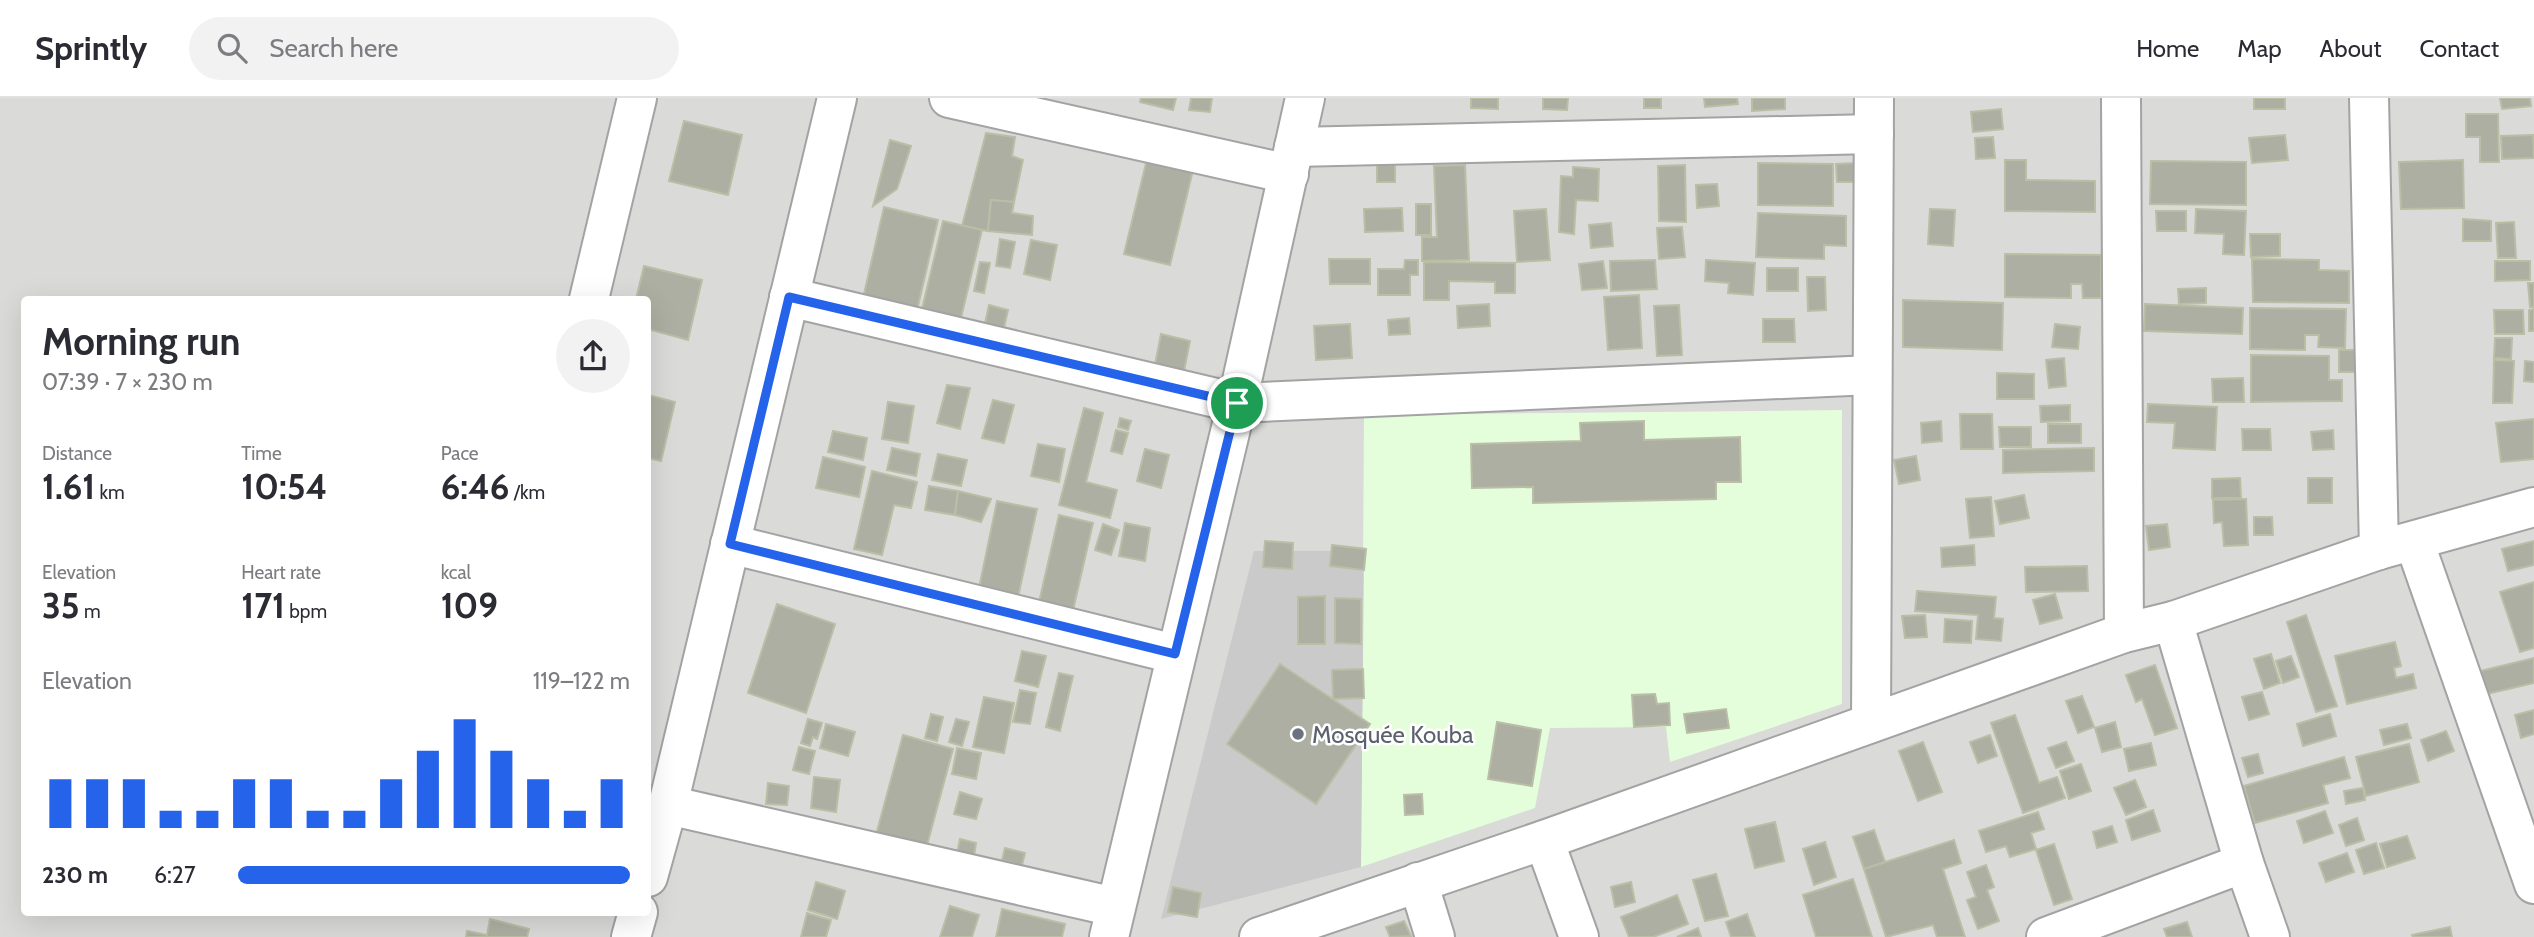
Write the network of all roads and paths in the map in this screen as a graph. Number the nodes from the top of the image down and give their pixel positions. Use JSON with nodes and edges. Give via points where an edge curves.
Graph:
{"nodes":[{"id":1,"x":637,"y":98,"type":"edge"},
{"id":2,"x":837,"y":98,"type":"edge"},
{"id":3,"x":949,"y":98,"type":"edge"},
{"id":4,"x":1305,"y":98,"type":"edge"},
{"id":5,"x":2121,"y":98,"type":"edge"},
{"id":6,"x":2370,"y":98,"type":"edge"},
{"id":7,"x":1874,"y":116,"type":"edge"},
{"id":8,"x":1291,"y":161,"type":"junction"},
{"id":9,"x":590,"y":296,"type":"edge"},
{"id":10,"x":789,"y":297,"type":"junction"},
{"id":11,"x":1872,"y":375,"type":"junction"},
{"id":12,"x":1237,"y":403,"type":"junction"},
{"id":13,"x":2534,"y":508,"type":"edge"},
{"id":14,"x":730,"y":544,"type":"junction"},
{"id":15,"x":2397,"y":546,"type":"junction"},
{"id":16,"x":2173,"y":621,"type":"junction"},
{"id":17,"x":2124,"y":634,"type":"junction"},
{"id":18,"x":1175,"y":654,"type":"junction"},
{"id":19,"x":1871,"y":723,"type":"junction"},
{"id":20,"x":668,"y":805,"type":"junction"},
{"id":21,"x":1544,"y":840,"type":"junction"},
{"id":22,"x":2244,"y":863,"type":"junction"},
{"id":23,"x":651,"y":866,"type":"edge"},
{"id":24,"x":1418,"y":882,"type":"junction"},
{"id":25,"x":2534,"y":884,"type":"edge"},
{"id":26,"x":637,"y":916,"type":"edge"},
{"id":27,"x":1112,"y":922,"type":"edge"},
{"id":28,"x":631,"y":937,"type":"edge"},
{"id":29,"x":1259,"y":937,"type":"edge"},
{"id":30,"x":1435,"y":937,"type":"edge"},
{"id":31,"x":1579,"y":937,"type":"edge"},
{"id":32,"x":2046,"y":937,"type":"edge"},
{"id":33,"x":2270,"y":937,"type":"edge"}],
"edges":[{"from":1,"to":9,"type":"street"},
{"from":2,"to":10,"type":"street"},
{"from":3,"to":8,"type":"street"},
{"from":4,"to":8,"type":"street"},
{"from":5,"to":17,"type":"street"},
{"from":6,"to":15,"type":"street"},
{"from":7,"to":8,"type":"street"},
{"from":7,"to":11,"type":"street"},
{"from":8,"to":12,"type":"street"},
{"from":10,"to":12,"type":"street"},
{"from":10,"to":14,"type":"street"},
{"from":11,"to":12,"type":"street"},
{"from":11,"to":19,"type":"street"},
{"from":12,"to":18,"type":"street"},
{"from":13,"to":15,"type":"street"},
{"from":14,"to":18,"type":"street"},
{"from":14,"to":20,"type":"street"},
{"from":15,"to":16,"type":"street"},
{"from":15,"to":25,"type":"street"},
{"from":16,"to":17,"type":"street"},
{"from":16,"to":22,"type":"street"},
{"from":17,"to":19,"type":"street"},
{"from":18,"to":27,"type":"street"},
{"from":19,"to":21,"type":"street"},
{"from":20,"to":23,"type":"street"},
{"from":20,"to":27,"type":"street"},
{"from":21,"to":24,"type":"street"},
{"from":21,"to":31,"type":"street"},
{"from":22,"to":32,"type":"street"},
{"from":22,"to":33,"type":"street"},
{"from":24,"to":29,"type":"street"},
{"from":24,"to":30,"type":"street"},
{"from":26,"to":28,"type":"street"}]}
